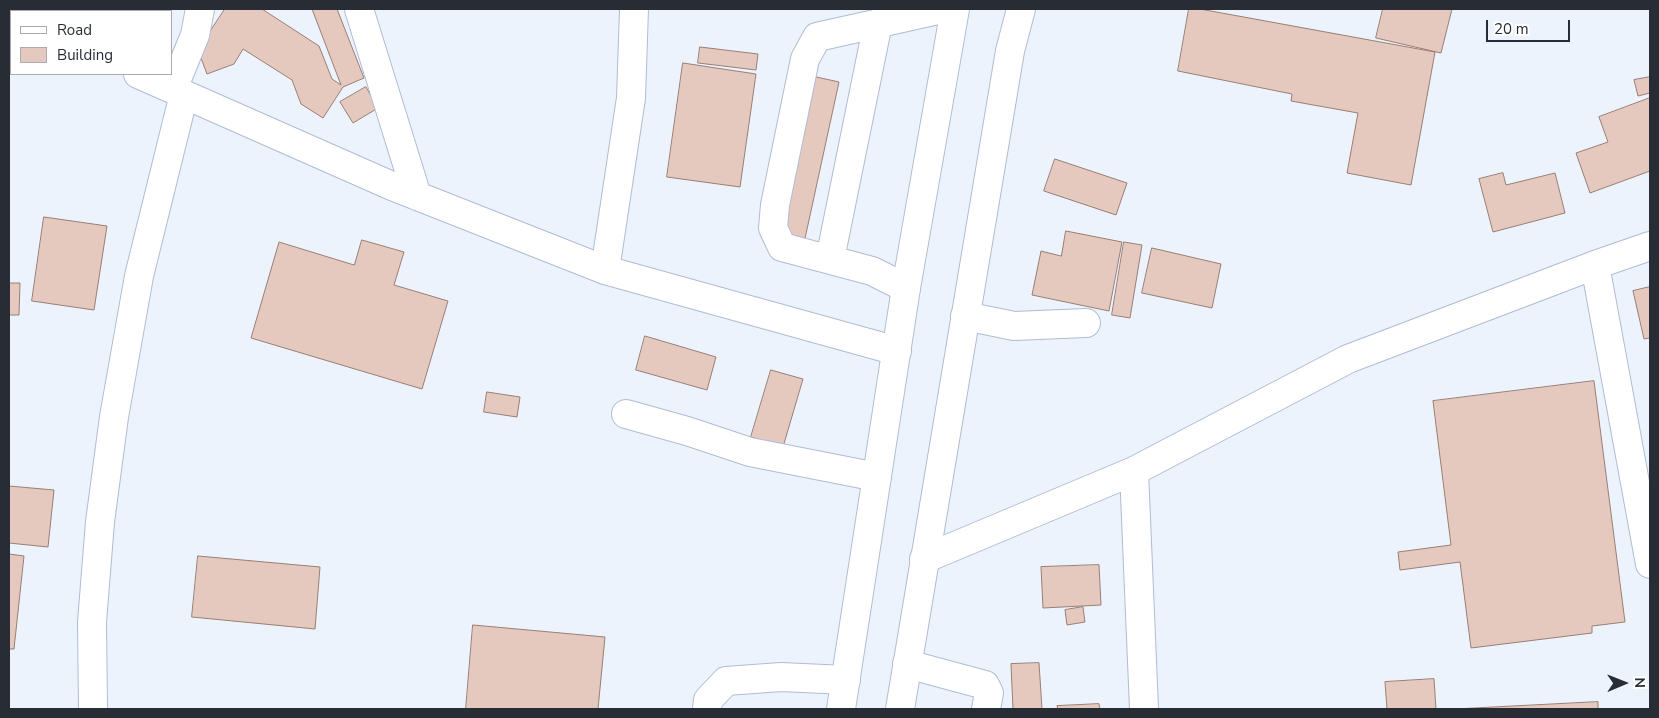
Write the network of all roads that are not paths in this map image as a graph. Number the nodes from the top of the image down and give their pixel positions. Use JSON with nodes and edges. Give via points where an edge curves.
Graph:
{"nodes":[{"id":1,"x":200,"y":9,"type":"edge"},
{"id":2,"x":358,"y":9,"type":"edge"},
{"id":3,"x":634,"y":9,"type":"edge"},
{"id":4,"x":942,"y":9,"type":"edge"},
{"id":5,"x":956,"y":9,"type":"edge"},
{"id":6,"x":1022,"y":9,"type":"edge"},
{"id":7,"x":878,"y":23,"type":"junction"},
{"id":8,"x":140,"y":75,"type":"edge"},
{"id":9,"x":178,"y":92,"type":"junction"},
{"id":10,"x":416,"y":196,"type":"junction"},
{"id":11,"x":1650,"y":246,"type":"edge"},
{"id":12,"x":830,"y":259,"type":"junction"},
{"id":13,"x":1595,"y":265,"type":"junction"},
{"id":14,"x":605,"y":270,"type":"junction"},
{"id":15,"x":906,"y":288,"type":"junction"},
{"id":16,"x":965,"y":316,"type":"junction"},
{"id":17,"x":1086,"y":324,"type":"dead end"},
{"id":18,"x":897,"y":351,"type":"junction"},
{"id":19,"x":626,"y":414,"type":"dead end"},
{"id":20,"x":1134,"y":471,"type":"junction"},
{"id":21,"x":877,"y":477,"type":"junction"},
{"id":22,"x":924,"y":559,"type":"junction"},
{"id":23,"x":1650,"y":564,"type":"edge"},
{"id":24,"x":907,"y":664,"type":"junction"},
{"id":25,"x":846,"y":680,"type":"junction"},
{"id":26,"x":93,"y":709,"type":"edge"},
{"id":27,"x":706,"y":709,"type":"edge"},
{"id":28,"x":841,"y":709,"type":"edge"},
{"id":29,"x":900,"y":709,"type":"edge"},
{"id":30,"x":986,"y":709,"type":"edge"},
{"id":31,"x":1144,"y":709,"type":"edge"}],
"edges":[{"from":1,"to":9,"type":"street"},
{"from":2,"to":10,"type":"street"},
{"from":3,"to":14,"type":"street","via":[[631,98]]},
{"from":4,"to":7,"type":"street"},
{"from":5,"to":15,"type":"street"},
{"from":6,"to":16,"type":"street","via":[[1010,51]]},
{"from":7,"to":12,"type":"street"},
{"from":7,"to":12,"type":"street","via":[[817,37],[805,59],[775,205],[773,228],[782,247]]},
{"from":8,"to":9,"type":"street"},
{"from":9,"to":10,"type":"street"},
{"from":9,"to":26,"type":"street","via":[[139,276],[114,417],[100,522],[94,604]]},
{"from":10,"to":14,"type":"street"},
{"from":11,"to":13,"type":"street"},
{"from":12,"to":15,"type":"street","via":[[872,271]]},
{"from":13,"to":20,"type":"street","via":[[1348,359]]},
{"from":13,"to":23,"type":"street"},
{"from":14,"to":18,"type":"street"},
{"from":15,"to":18,"type":"street"},
{"from":16,"to":17,"type":"street","via":[[1014,326]]},
{"from":16,"to":22,"type":"street"},
{"from":18,"to":21,"type":"street"},
{"from":19,"to":21,"type":"street","via":[[750,452]]},
{"from":20,"to":22,"type":"street"},
{"from":20,"to":31,"type":"street"},
{"from":21,"to":25,"type":"street"},
{"from":22,"to":24,"type":"street"},
{"from":24,"to":29,"type":"street"},
{"from":24,"to":30,"type":"street","via":[[985,685],[989,694]]},
{"from":25,"to":27,"type":"street","via":[[780,677],[726,680],[708,700]]},
{"from":25,"to":28,"type":"street"}]}
